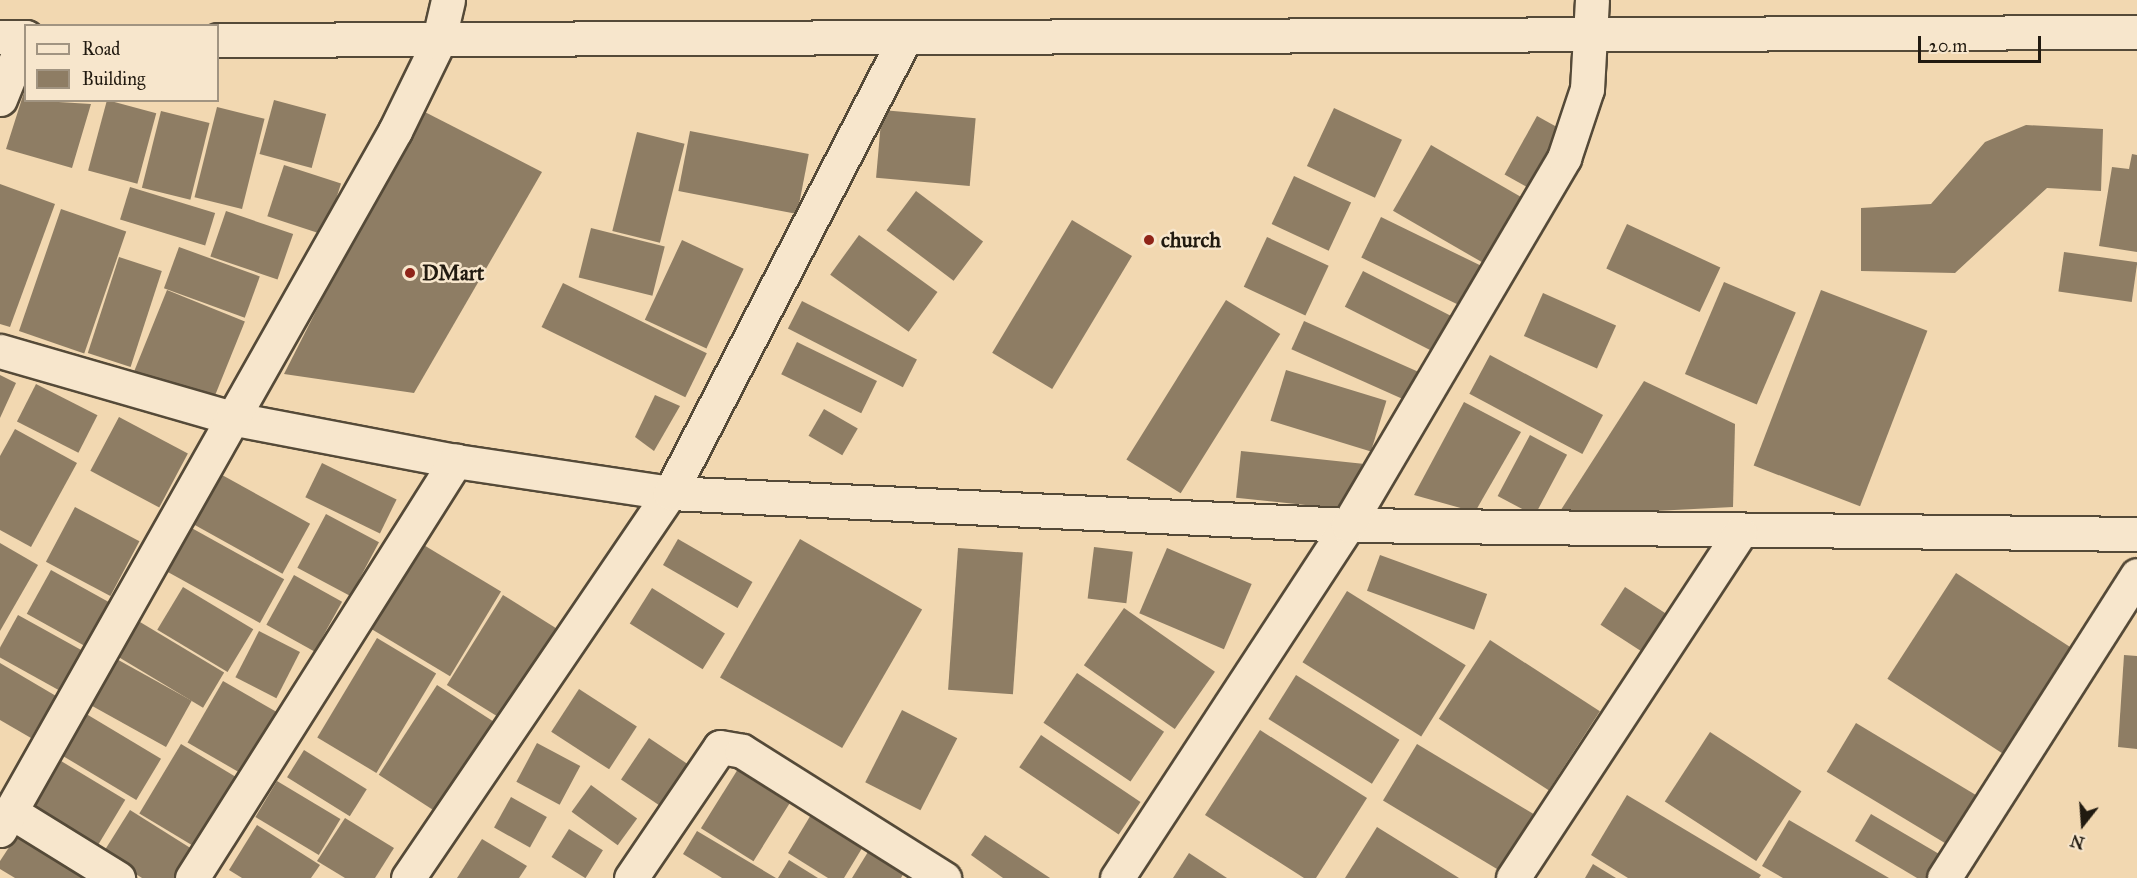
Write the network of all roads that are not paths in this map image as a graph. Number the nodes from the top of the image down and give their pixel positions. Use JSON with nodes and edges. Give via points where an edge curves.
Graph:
{"nodes":[{"id":1,"x":448,"y":0,"type":"edge"},
{"id":2,"x":1592,"y":0,"type":"edge"},
{"id":3,"x":2137,"y":32,"type":"edge"},
{"id":4,"x":1593,"y":35,"type":"junction"},
{"id":5,"x":24,"y":37,"type":"edge"},
{"id":6,"x":0,"y":38,"type":"edge"},
{"id":7,"x":905,"y":38,"type":"junction"},
{"id":8,"x":24,"y":39,"type":"edge"},
{"id":9,"x":219,"y":40,"type":"edge"},
{"id":10,"x":438,"y":43,"type":"junction"},
{"id":11,"x":0,"y":99,"type":"edge"},
{"id":12,"x":0,"y":351,"type":"edge"},
{"id":13,"x":236,"y":419,"type":"junction"},
{"id":14,"x":456,"y":461,"type":"junction"},
{"id":15,"x":670,"y":493,"type":"junction"},
{"id":16,"x":1348,"y":525,"type":"junction"},
{"id":17,"x":1740,"y":533,"type":"junction"},
{"id":18,"x":2137,"y":534,"type":"edge"},
{"id":19,"x":2137,"y":575,"type":"edge"},
{"id":20,"x":5,"y":821,"type":"edge"},
{"id":21,"x":118,"y":878,"type":"edge"},
{"id":22,"x":192,"y":878,"type":"edge"},
{"id":23,"x":408,"y":878,"type":"edge"},
{"id":24,"x":632,"y":878,"type":"edge"},
{"id":25,"x":944,"y":878,"type":"edge"},
{"id":26,"x":1117,"y":878,"type":"edge"},
{"id":27,"x":1513,"y":878,"type":"edge"},
{"id":28,"x":1944,"y":878,"type":"edge"}],
"edges":[{"from":1,"to":10,"type":"street"},
{"from":2,"to":4,"type":"street"},
{"from":3,"to":4,"type":"street"},
{"from":4,"to":7,"type":"street"},
{"from":4,"to":16,"type":"street","via":[[1587,89],[1564,158]]},
{"from":5,"to":6,"type":"street"},
{"from":7,"to":10,"type":"street"},
{"from":7,"to":15,"type":"street"},
{"from":8,"to":11,"type":"street"},
{"from":9,"to":10,"type":"street"},
{"from":10,"to":13,"type":"street"},
{"from":12,"to":13,"type":"street"},
{"from":13,"to":14,"type":"street"},
{"from":13,"to":20,"type":"street"},
{"from":14,"to":15,"type":"street"},
{"from":14,"to":22,"type":"street"},
{"from":15,"to":16,"type":"street"},
{"from":15,"to":23,"type":"street"},
{"from":16,"to":17,"type":"street"},
{"from":16,"to":26,"type":"street"},
{"from":17,"to":18,"type":"street"},
{"from":17,"to":27,"type":"street"},
{"from":19,"to":28,"type":"street"},
{"from":20,"to":21,"type":"street"},
{"from":24,"to":25,"type":"street","via":[[720,747],[742,751]]}]}
